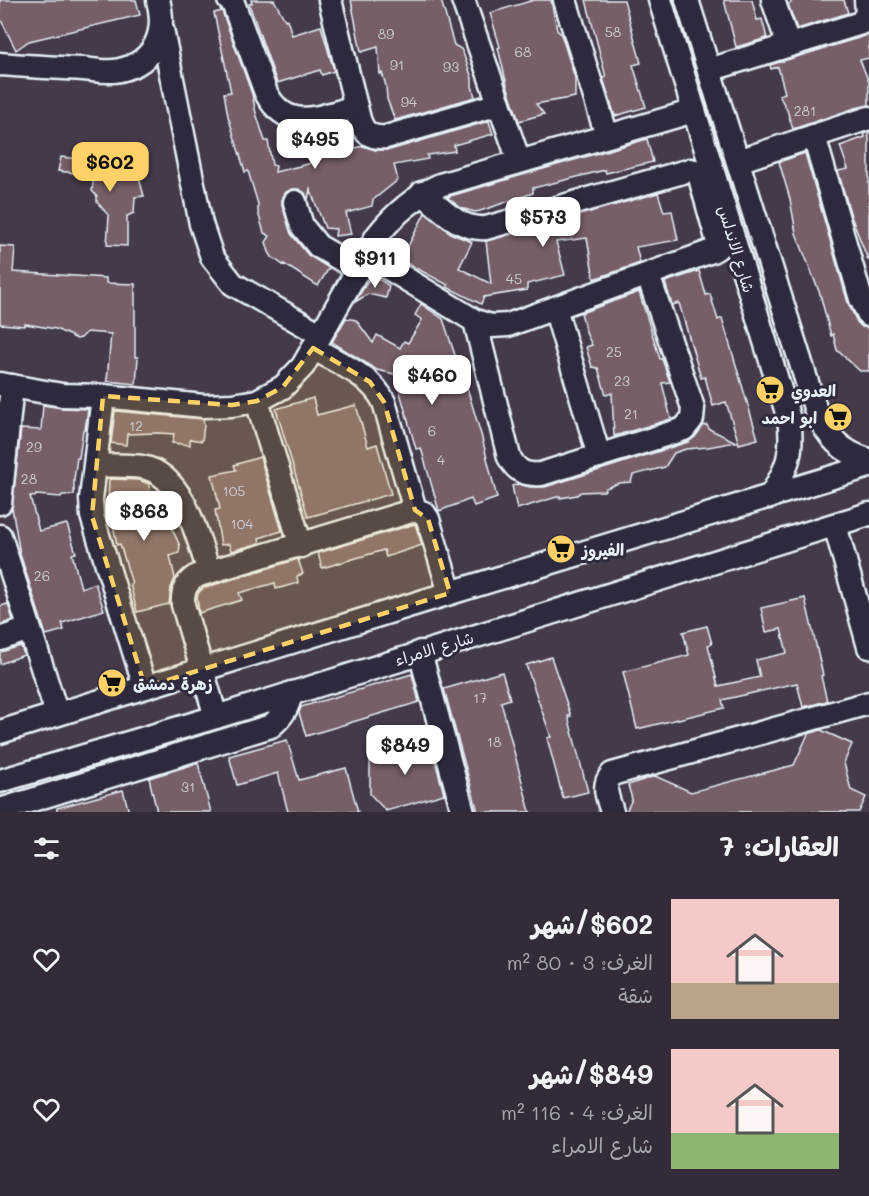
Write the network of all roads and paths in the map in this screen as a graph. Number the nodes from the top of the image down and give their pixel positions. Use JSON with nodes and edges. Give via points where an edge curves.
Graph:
{"nodes":[{"id":1,"x":158,"y":0,"type":"edge"},
{"id":2,"x":229,"y":0,"type":"edge"},
{"id":3,"x":330,"y":0,"type":"edge"},
{"id":4,"x":463,"y":0,"type":"edge"},
{"id":5,"x":565,"y":0,"type":"edge"},
{"id":6,"x":661,"y":0,"type":"edge"},
{"id":7,"x":687,"y":0,"type":"edge"},
{"id":8,"x":773,"y":0,"type":"edge"},
{"id":9,"x":866,"y":0,"type":"edge"},
{"id":10,"x":162,"y":28,"type":"junction"},
{"id":11,"x":788,"y":44,"type":"junction"},
{"id":12,"x":0,"y":64,"type":"edge"},
{"id":13,"x":709,"y":70,"type":"junction"},
{"id":14,"x":499,"y":104,"type":"junction"},
{"id":15,"x":356,"y":107,"type":"junction"},
{"id":16,"x":694,"y":111,"type":"junction"},
{"id":17,"x":869,"y":118,"type":"edge"},
{"id":18,"x":607,"y":136,"type":"junction"},
{"id":19,"x":814,"y":136,"type":"junction"},
{"id":20,"x":519,"y":161,"type":"junction"},
{"id":21,"x":738,"y":161,"type":"junction"},
{"id":22,"x":422,"y":193,"type":"junction"},
{"id":23,"x":749,"y":197,"type":"junction"},
{"id":24,"x":295,"y":202,"type":"dead end"},
{"id":25,"x":723,"y":205,"type":"junction"},
{"id":26,"x":363,"y":262,"type":"junction"},
{"id":27,"x":648,"y":275,"type":"junction"},
{"id":28,"x":555,"y":308,"type":"junction"},
{"id":29,"x":869,"y":315,"type":"edge"},
{"id":30,"x":475,"y":321,"type":"junction"},
{"id":31,"x":316,"y":341,"type":"junction"},
{"id":32,"x":6,"y":385,"type":"edge"},
{"id":33,"x":103,"y":396,"type":"junction"},
{"id":34,"x":257,"y":401,"type":"junction"},
{"id":35,"x":816,"y":411,"type":"junction"},
{"id":36,"x":789,"y":419,"type":"junction"},
{"id":37,"x":2,"y":454,"type":"edge"},
{"id":38,"x":599,"y":456,"type":"junction"},
{"id":39,"x":869,"y":460,"type":"edge"},
{"id":40,"x":96,"y":465,"type":"junction"},
{"id":41,"x":869,"y":466,"type":"edge"},
{"id":42,"x":770,"y":497,"type":"junction"},
{"id":43,"x":0,"y":503,"type":"edge"},
{"id":44,"x":416,"y":510,"type":"junction"},
{"id":45,"x":869,"y":514,"type":"edge"},
{"id":46,"x":835,"y":525,"type":"junction"},
{"id":47,"x":1,"y":545,"type":"edge"},
{"id":48,"x":301,"y":546,"type":"junction"},
{"id":49,"x":209,"y":572,"type":"junction"},
{"id":50,"x":450,"y":592,"type":"junction"},
{"id":51,"x":29,"y":629,"type":"junction"},
{"id":52,"x":0,"y":639,"type":"edge"},
{"id":53,"x":869,"y":647,"type":"edge"},
{"id":54,"x":420,"y":652,"type":"junction"},
{"id":55,"x":201,"y":669,"type":"junction"},
{"id":56,"x":146,"y":687,"type":"junction"},
{"id":57,"x":291,"y":693,"type":"junction"},
{"id":58,"x":869,"y":703,"type":"edge"},
{"id":59,"x":57,"y":714,"type":"junction"},
{"id":60,"x":216,"y":717,"type":"junction"},
{"id":61,"x":0,"y":732,"type":"edge"},
{"id":62,"x":0,"y":782,"type":"edge"},
{"id":63,"x":0,"y":810,"type":"edge"},
{"id":64,"x":463,"y":812,"type":"edge"},
{"id":65,"x":612,"y":812,"type":"edge"}],
"edges":[{"from":1,"to":10,"type":"street"},
{"from":2,"to":15,"type":"street","via":[[273,106],[286,116],[302,119]]},
{"from":3,"to":15,"type":"street"},
{"from":4,"to":14,"type":"street"},
{"from":5,"to":18,"type":"street"},
{"from":6,"to":16,"type":"street","name":"شارع الاندلس"},
{"from":7,"to":13,"type":"street","name":"شارع الاندلس"},
{"from":8,"to":11,"type":"street"},
{"from":9,"to":11,"type":"street","via":[[867,13],[861,22]]},
{"from":10,"to":12,"type":"street","via":[[154,49],[138,64],[117,71]]},
{"from":10,"to":31,"type":"street","via":[[201,224],[212,257],[233,284]]},
{"from":11,"to":13,"type":"street"},
{"from":13,"to":21,"type":"street","name":"شارع الاندلس"},
{"from":14,"to":15,"type":"street","via":[[386,137],[374,137],[363,130]]},
{"from":14,"to":20,"type":"street"},
{"from":16,"to":18,"type":"street"},
{"from":16,"to":25,"type":"street","name":"شارع الاندلس"},
{"from":17,"to":19,"type":"street"},
{"from":18,"to":20,"type":"street"},
{"from":19,"to":21,"type":"street"},
{"from":19,"to":29,"type":"street"},
{"from":20,"to":22,"type":"street"},
{"from":21,"to":23,"type":"street","name":"شارع الاندلس"},
{"from":22,"to":26,"type":"street","via":[[390,220]]},
{"from":22,"to":27,"type":"street","via":[[464,226],[474,229],[695,171],[699,174],[717,248]]},
{"from":23,"to":25,"type":"street"},
{"from":23,"to":35,"type":"street","name":"شارع الاندلس"},
{"from":24,"to":26,"type":"street","via":[[302,226],[318,246]]},
{"from":25,"to":36,"type":"street","name":"شارع الاندلس"},
{"from":26,"to":30,"type":"street"},
{"from":26,"to":31,"type":"street"},
{"from":27,"to":28,"type":"street"},
{"from":27,"to":38,"type":"street","via":[[693,408],[692,419],[684,429]]},
{"from":28,"to":30,"type":"street","via":[[508,325],[491,326]]},
{"from":28,"to":38,"type":"street"},
{"from":30,"to":38,"type":"street","via":[[509,457],[516,469],[528,475],[541,474]]},
{"from":31,"to":34,"type":"street","via":[[303,366],[283,387]]},
{"from":31,"to":44,"type":"street","via":[[379,391]]},
{"from":32,"to":33,"type":"street","via":[[62,395]]},
{"from":32,"to":37,"type":"street"},
{"from":33,"to":34,"type":"street","via":[[204,406]]},
{"from":33,"to":40,"type":"street"},
{"from":34,"to":48,"type":"street"},
{"from":35,"to":36,"type":"street","via":[[804,420]]},
{"from":35,"to":39,"type":"street","name":"شارع الاندلس","via":[[825,431],[840,447]]},
{"from":36,"to":42,"type":"street","name":"شارع الاندلس","via":[[790,460]]},
{"from":37,"to":43,"type":"street"},
{"from":40,"to":49,"type":"street","via":[[145,467],[176,489],[186,504]]},
{"from":40,"to":56,"type":"street","via":[[92,516]]},
{"from":41,"to":42,"type":"street"},
{"from":42,"to":50,"type":"street"},
{"from":44,"to":48,"type":"street"},
{"from":44,"to":50,"type":"street","via":[[428,519]]},
{"from":45,"to":46,"type":"street","name":"شارع الامراء"},
{"from":46,"to":53,"type":"street"},
{"from":46,"to":54,"type":"street","name":"شارع الامراء"},
{"from":47,"to":51,"type":"street"},
{"from":48,"to":49,"type":"street"},
{"from":49,"to":55,"type":"street","via":[[191,579],[183,596]]},
{"from":50,"to":55,"type":"street"},
{"from":51,"to":52,"type":"street"},
{"from":51,"to":59,"type":"street"},
{"from":54,"to":57,"type":"street","name":"شارع الامراء"},
{"from":54,"to":64,"type":"street"},
{"from":55,"to":56,"type":"street"},
{"from":55,"to":60,"type":"street"},
{"from":56,"to":59,"type":"street"},
{"from":57,"to":60,"type":"street","name":"شارع الامراء"},
{"from":57,"to":63,"type":"street","via":[[282,717],[271,726]]},
{"from":58,"to":65,"type":"street","via":[[612,774],[605,787]]},
{"from":59,"to":61,"type":"street"},
{"from":60,"to":62,"type":"street","name":"شارع الامراء"}]}
